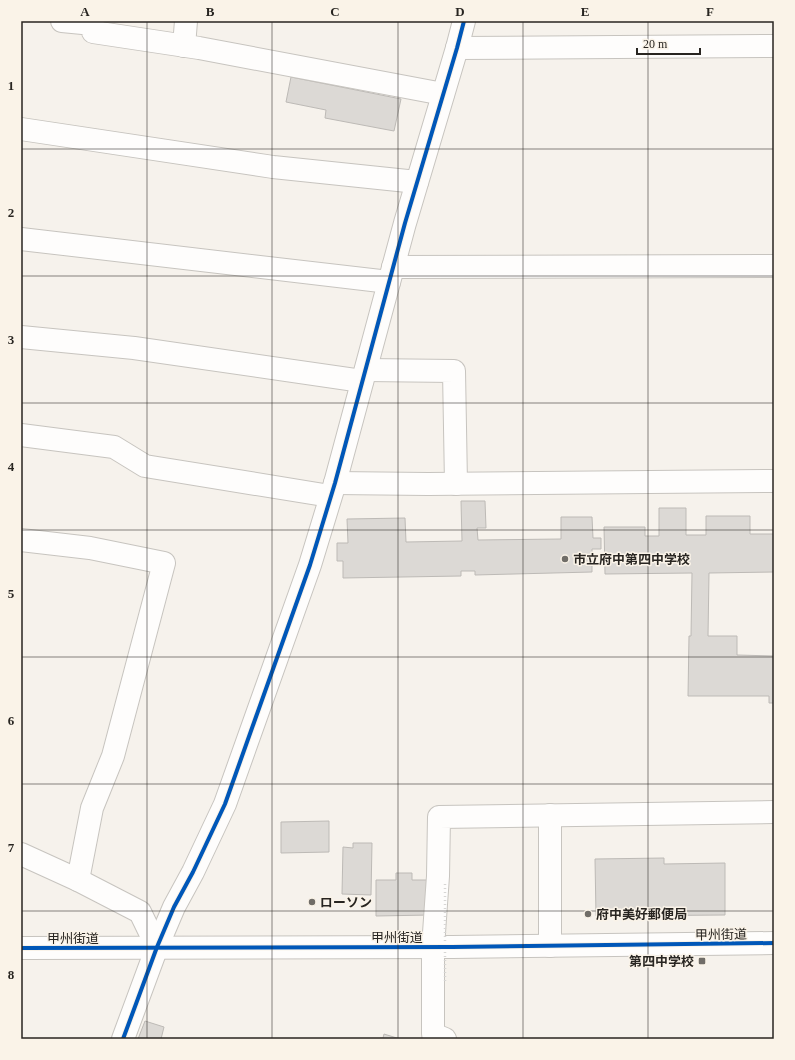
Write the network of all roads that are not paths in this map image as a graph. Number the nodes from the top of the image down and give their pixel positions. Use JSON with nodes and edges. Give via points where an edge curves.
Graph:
{"nodes":[{"id":1,"x":62,"y":21,"type":"edge"},
{"id":2,"x":186,"y":21,"type":"edge"},
{"id":3,"x":464,"y":21,"type":"edge"},
{"id":4,"x":93,"y":23,"type":"edge"},
{"id":5,"x":184,"y":46,"type":"junction"},
{"id":6,"x":774,"y":46,"type":"edge"},
{"id":7,"x":457,"y":48,"type":"junction"},
{"id":8,"x":443,"y":94,"type":"junction"},
{"id":9,"x":21,"y":129,"type":"edge"},
{"id":10,"x":417,"y":182,"type":"junction"},
{"id":11,"x":21,"y":239,"type":"edge"},
{"id":12,"x":774,"y":266,"type":"edge"},
{"id":13,"x":391,"y":275,"type":"junction"},
{"id":14,"x":21,"y":337,"type":"edge"},
{"id":15,"x":364,"y":375,"type":"junction"},
{"id":16,"x":21,"y":435,"type":"edge"},
{"id":17,"x":774,"y":481,"type":"edge"},
{"id":18,"x":456,"y":484,"type":"junction"},
{"id":19,"x":332,"y":490,"type":"junction"},
{"id":20,"x":21,"y":540,"type":"edge"},
{"id":21,"x":774,"y":812,"type":"edge"},
{"id":22,"x":550,"y":816,"type":"junction"},
{"id":23,"x":21,"y":854,"type":"edge"},
{"id":24,"x":78,"y":880,"type":"junction"},
{"id":25,"x":774,"y":943,"type":"edge"},
{"id":26,"x":550,"y":946,"type":"junction"},
{"id":27,"x":157,"y":947,"type":"junction"},
{"id":28,"x":433,"y":947,"type":"junction"},
{"id":29,"x":21,"y":948,"type":"edge"},
{"id":30,"x":123,"y":1039,"type":"edge"},
{"id":31,"x":445,"y":1039,"type":"edge"}],
"edges":[{"from":1,"to":4,"type":"main road"},
{"from":2,"to":5,"type":"main road"},
{"from":3,"to":7,"type":"main road"},
{"from":4,"to":5,"type":"main road","via":[[93,32]]},
{"from":5,"to":8,"type":"main road"},
{"from":6,"to":7,"type":"main road"},
{"from":7,"to":8,"type":"main road"},
{"from":8,"to":10,"type":"main road"},
{"from":9,"to":10,"type":"main road","via":[[273,167]]},
{"from":10,"to":13,"type":"main road"},
{"from":11,"to":13,"type":"main road"},
{"from":12,"to":13,"type":"main road"},
{"from":13,"to":15,"type":"main road"},
{"from":14,"to":15,"type":"main road"},
{"from":15,"to":18,"type":"main road","via":[[454,370]]},
{"from":15,"to":19,"type":"main road"},
{"from":16,"to":19,"type":"main road","via":[[114,447],[145,466]]},
{"from":17,"to":18,"type":"main road"},
{"from":18,"to":19,"type":"main road"},
{"from":19,"to":27,"type":"main road","via":[[310,565],[225,804]]},
{"from":20,"to":24,"type":"main road","via":[[90,548],[164,563],[113,756],[92,808]]},
{"from":21,"to":22,"type":"main road"},
{"from":22,"to":26,"type":"main road"},
{"from":22,"to":28,"type":"main road","via":[[439,817]]},
{"from":23,"to":24,"type":"main road"},
{"from":24,"to":27,"type":"main road","via":[[140,912]]},
{"from":25,"to":26,"type":"main road","name":"甲州街道"},
{"from":26,"to":28,"type":"main road","name":"甲州街道"},
{"from":27,"to":28,"type":"main road","name":"甲州街道"},
{"from":27,"to":29,"type":"main road","name":"甲州街道"},
{"from":27,"to":30,"type":"main road"},
{"from":28,"to":31,"type":"main road","via":[[433,1034]]}]}
